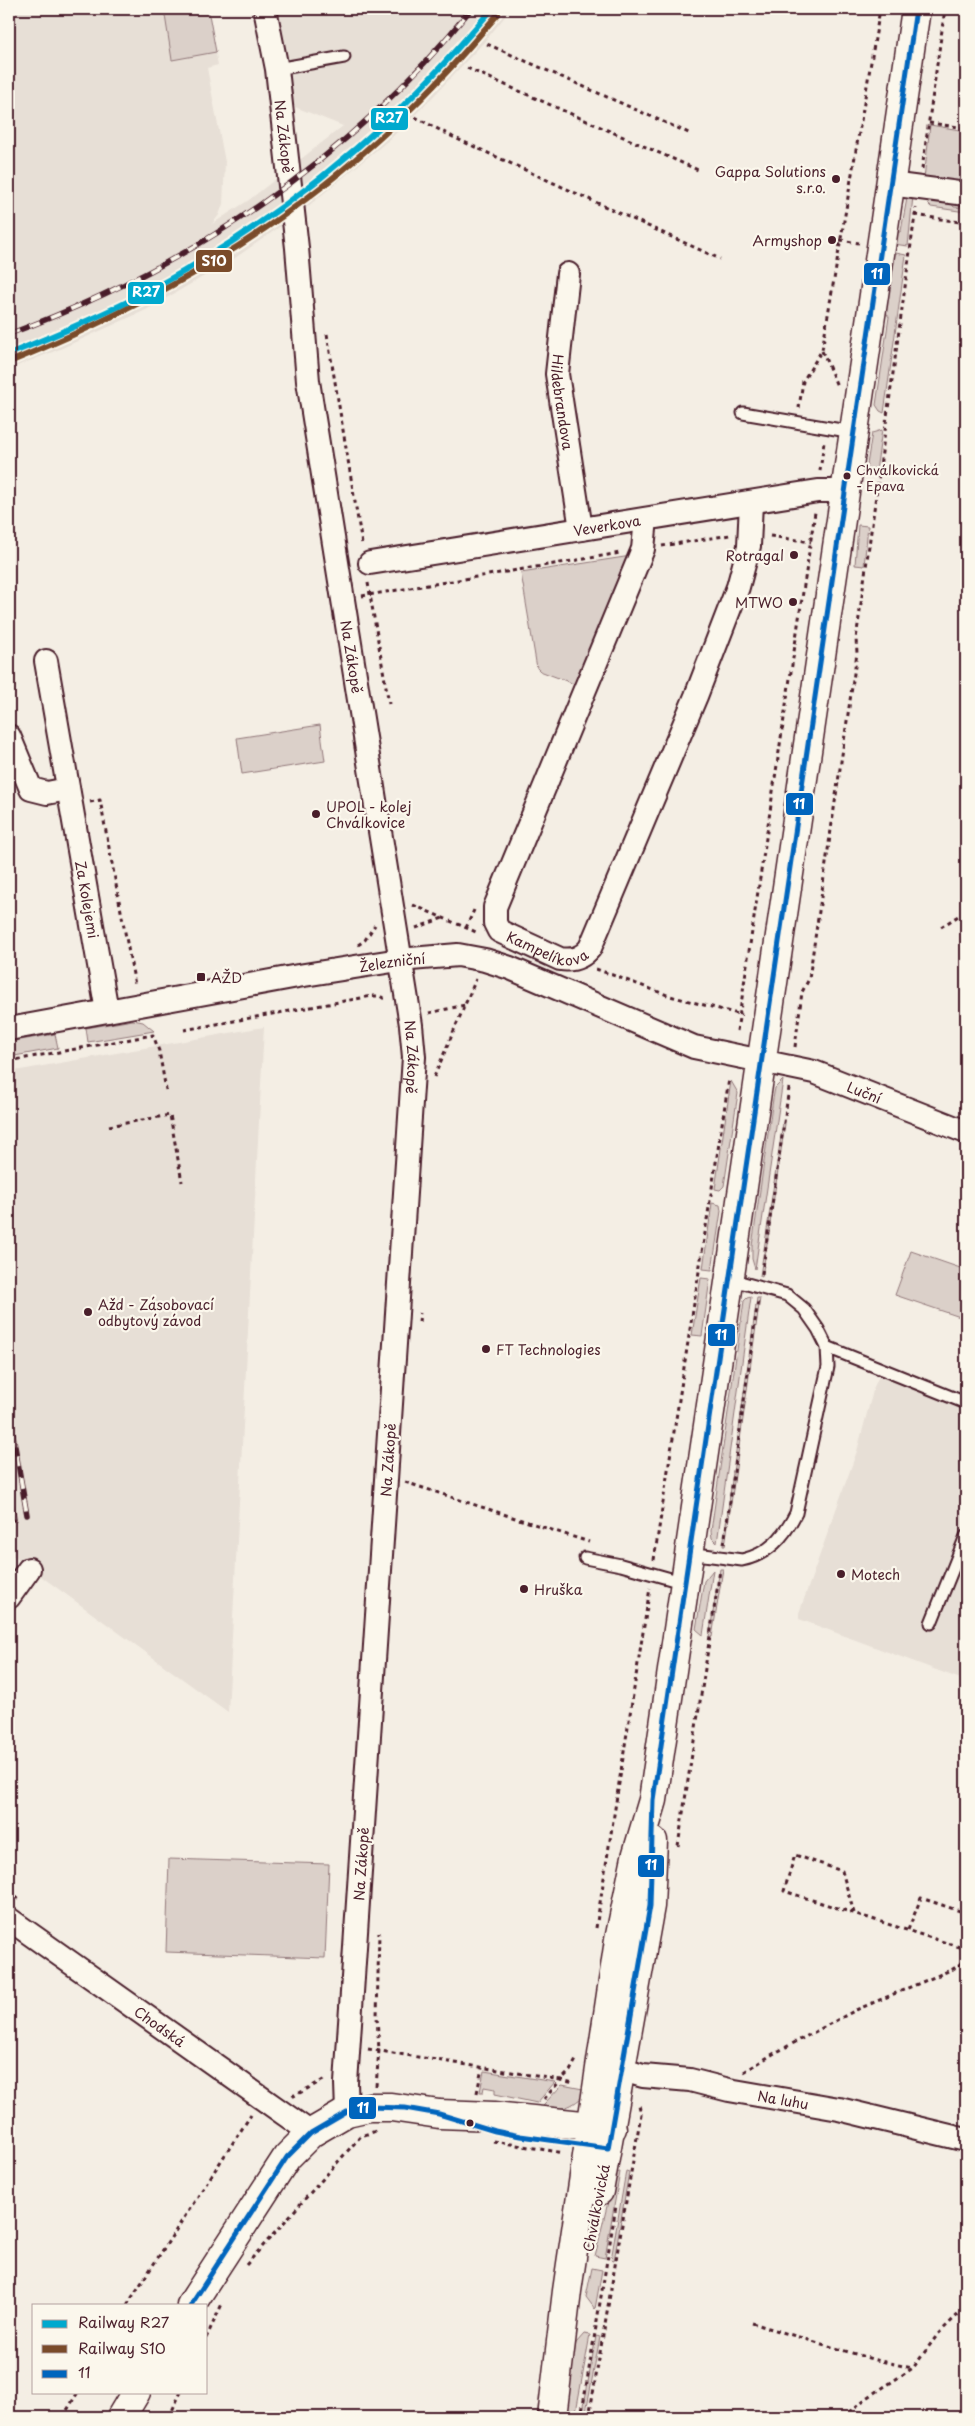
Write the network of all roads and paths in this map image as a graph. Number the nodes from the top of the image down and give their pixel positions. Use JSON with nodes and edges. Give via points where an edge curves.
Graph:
{"nodes":[{"id":1,"x":266,"y":9,"type":"edge"},
{"id":2,"x":880,"y":9,"type":"edge"},
{"id":3,"x":916,"y":9,"type":"edge"},
{"id":4,"x":945,"y":9,"type":"edge"},
{"id":5,"x":488,"y":44,"type":"dead end"},
{"id":6,"x":344,"y":57,"type":"dead end"},
{"id":7,"x":466,"y":68,"type":"dead end"},
{"id":8,"x":277,"y":69,"type":"junction"},
{"id":9,"x":415,"y":117,"type":"dead end"},
{"id":10,"x":929,"y":123,"type":"junction"},
{"id":11,"x":966,"y":128,"type":"edge"},
{"id":12,"x":691,"y":134,"type":"dead end"},
{"id":13,"x":698,"y":170,"type":"dead end"},
{"id":14,"x":921,"y":177,"type":"dead end"},
{"id":15,"x":890,"y":184,"type":"junction"},
{"id":16,"x":966,"y":194,"type":"edge"},
{"id":17,"x":916,"y":206,"type":"dead end"},
{"id":18,"x":915,"y":215,"type":"junction"},
{"id":19,"x":966,"y":223,"type":"edge"},
{"id":20,"x":840,"y":240,"type":"junction"},
{"id":21,"x":860,"y":243,"type":"dead end"},
{"id":22,"x":720,"y":259,"type":"dead end"},
{"id":23,"x":568,"y":274,"type":"dead end"},
{"id":24,"x":326,"y":328,"type":"dead end"},
{"id":25,"x":822,"y":350,"type":"junction"},
{"id":26,"x":838,"y":390,"type":"dead end"},
{"id":27,"x":743,"y":413,"type":"dead end"},
{"id":28,"x":798,"y":422,"type":"junction"},
{"id":29,"x":826,"y":427,"type":"junction"},
{"id":30,"x":853,"y":432,"type":"junction"},
{"id":31,"x":813,"y":472,"type":"dead end"},
{"id":32,"x":844,"y":491,"type":"junction"},
{"id":33,"x":751,"y":502,"type":"junction"},
{"id":34,"x":816,"y":504,"type":"dead end"},
{"id":35,"x":646,"y":519,"type":"junction"},
{"id":36,"x":581,"y":529,"type":"junction"},
{"id":37,"x":738,"y":532,"type":"dead end"},
{"id":38,"x":766,"y":536,"type":"dead end"},
{"id":39,"x":811,"y":542,"type":"junction"},
{"id":40,"x":654,"y":547,"type":"dead end"},
{"id":41,"x":626,"y":552,"type":"dead end"},
{"id":42,"x":367,"y":565,"type":"junction"},
{"id":43,"x":371,"y":595,"type":"junction"},
{"id":44,"x":361,"y":596,"type":"dead end"},
{"id":45,"x":46,"y":661,"type":"dead end"},
{"id":46,"x":389,"y":704,"type":"dead end"},
{"id":47,"x":9,"y":736,"type":"edge"},
{"id":48,"x":68,"y":789,"type":"junction"},
{"id":49,"x":88,"y":803,"type":"dead end"},
{"id":50,"x":409,"y":903,"type":"dead end"},
{"id":51,"x":966,"y":911,"type":"edge"},
{"id":52,"x":941,"y":927,"type":"dead end"},
{"id":53,"x":480,"y":934,"type":"dead end"},
{"id":54,"x":399,"y":960,"type":"junction"},
{"id":55,"x":590,"y":967,"type":"dead end"},
{"id":56,"x":479,"y":972,"type":"dead end"},
{"id":57,"x":135,"y":985,"type":"dead end"},
{"id":58,"x":389,"y":1003,"type":"dead end"},
{"id":59,"x":465,"y":1005,"type":"junction"},
{"id":60,"x":107,"y":1011,"type":"junction"},
{"id":61,"x":740,"y":1014,"type":"junction"},
{"id":62,"x":420,"y":1015,"type":"dead end"},
{"id":63,"x":9,"y":1029,"type":"edge"},
{"id":64,"x":184,"y":1030,"type":"dead end"},
{"id":65,"x":737,"y":1031,"type":"dead end"},
{"id":66,"x":795,"y":1050,"type":"dead end"},
{"id":67,"x":9,"y":1060,"type":"edge"},
{"id":68,"x":761,"y":1061,"type":"junction"},
{"id":69,"x":729,"y":1079,"type":"dead end"},
{"id":70,"x":431,"y":1085,"type":"dead end"},
{"id":71,"x":790,"y":1085,"type":"dead end"},
{"id":72,"x":166,"y":1090,"type":"dead end"},
{"id":73,"x":109,"y":1126,"type":"dead end"},
{"id":74,"x":966,"y":1132,"type":"edge"},
{"id":75,"x":182,"y":1182,"type":"dead end"},
{"id":76,"x":761,"y":1276,"type":"dead end"},
{"id":77,"x":729,"y":1279,"type":"junction"},
{"id":78,"x":758,"y":1298,"type":"dead end"},
{"id":79,"x":827,"y":1347,"type":"junction"},
{"id":80,"x":966,"y":1403,"type":"edge"},
{"id":81,"x":387,"y":1481,"type":"junction"},
{"id":82,"x":966,"y":1536,"type":"edge"},
{"id":83,"x":598,"y":1545,"type":"dead end"},
{"id":84,"x":724,"y":1546,"type":"dead end"},
{"id":85,"x":689,"y":1553,"type":"junction"},
{"id":86,"x":585,"y":1558,"type":"dead end"},
{"id":87,"x":29,"y":1569,"type":"dead end"},
{"id":88,"x":720,"y":1569,"type":"dead end"},
{"id":89,"x":652,"y":1575,"type":"junction"},
{"id":90,"x":685,"y":1583,"type":"junction"},
{"id":91,"x":9,"y":1597,"type":"edge"},
{"id":92,"x":931,"y":1623,"type":"dead end"},
{"id":93,"x":677,"y":1849,"type":"dead end"},
{"id":94,"x":9,"y":1892,"type":"edge"},
{"id":95,"x":25,"y":1903,"type":"dead end"},
{"id":96,"x":854,"y":1913,"type":"junction"},
{"id":97,"x":966,"y":1914,"type":"edge"},
{"id":98,"x":9,"y":1919,"type":"edge"},
{"id":99,"x":908,"y":1930,"type":"junction"},
{"id":100,"x":595,"y":1932,"type":"dead end"},
{"id":101,"x":966,"y":1949,"type":"edge"},
{"id":102,"x":966,"y":1960,"type":"edge"},
{"id":103,"x":349,"y":2046,"type":"junction"},
{"id":104,"x":600,"y":2062,"type":"junction"},
{"id":105,"x":327,"y":2069,"type":"dead end"},
{"id":106,"x":560,"y":2080,"type":"junction"},
{"id":107,"x":580,"y":2084,"type":"dead end"},
{"id":108,"x":286,"y":2090,"type":"dead end"},
{"id":109,"x":729,"y":2090,"type":"junction"},
{"id":110,"x":539,"y":2104,"type":"dead end"},
{"id":111,"x":636,"y":2107,"type":"dead end"},
{"id":112,"x":253,"y":2112,"type":"dead end"},
{"id":113,"x":347,"y":2112,"type":"junction"},
{"id":114,"x":385,"y":2128,"type":"dead end"},
{"id":115,"x":311,"y":2133,"type":"junction"},
{"id":116,"x":600,"y":2137,"type":"junction"},
{"id":117,"x":966,"y":2140,"type":"edge"},
{"id":118,"x":617,"y":2205,"type":"dead end"},
{"id":119,"x":242,"y":2270,"type":"dead end"},
{"id":120,"x":227,"y":2293,"type":"dead end"},
{"id":121,"x":128,"y":2304,"type":"edge"},
{"id":122,"x":193,"y":2304,"type":"edge"},
{"id":123,"x":966,"y":2307,"type":"edge"},
{"id":124,"x":752,"y":2323,"type":"dead end"},
{"id":125,"x":208,"y":2334,"type":"edge"},
{"id":126,"x":913,"y":2368,"type":"junction"},
{"id":127,"x":77,"y":2394,"type":"edge"},
{"id":128,"x":135,"y":2394,"type":"edge"},
{"id":129,"x":180,"y":2394,"type":"edge"},
{"id":130,"x":63,"y":2417,"type":"edge"},
{"id":131,"x":121,"y":2417,"type":"edge"},
{"id":132,"x":169,"y":2417,"type":"edge"},
{"id":133,"x":552,"y":2417,"type":"edge"},
{"id":134,"x":581,"y":2417,"type":"edge"},
{"id":135,"x":588,"y":2417,"type":"edge"},
{"id":136,"x":843,"y":2417,"type":"edge"}],
"edges":[{"from":1,"to":8,"type":"street","name":"Na Zákopě"},
{"from":2,"to":20,"type":"path"},
{"from":3,"to":15,"type":"main road","name":"Chválkovická"},
{"from":4,"to":10,"type":"path"},
{"from":5,"to":12,"type":"path"},
{"from":6,"to":8,"type":"lane"},
{"from":7,"to":13,"type":"path"},
{"from":8,"to":54,"type":"street","name":"Na Zákopě","via":[[308,381]]},
{"from":9,"to":22,"type":"path"},
{"from":10,"to":11,"type":"path"},
{"from":10,"to":14,"type":"path"},
{"from":15,"to":16,"type":"street"},
{"from":15,"to":30,"type":"main road","name":"Chválkovická"},
{"from":17,"to":18,"type":"path"},
{"from":18,"to":19,"type":"path"},
{"from":18,"to":66,"type":"path","via":[[855,646],[858,653]]},
{"from":20,"to":21,"type":"path"},
{"from":20,"to":25,"type":"path"},
{"from":23,"to":36,"type":"street","name":"Hildebrandova","via":[[557,374]]},
{"from":24,"to":42,"type":"path"},
{"from":25,"to":26,"type":"path"},
{"from":25,"to":28,"type":"path","via":[[803,381]]},
{"from":27,"to":28,"type":"lane"},
{"from":28,"to":29,"type":"lane"},
{"from":29,"to":30,"type":"lane"},
{"from":29,"to":31,"type":"path","via":[[820,472]]},
{"from":30,"to":32,"type":"main road","name":"Chválkovická"},
{"from":32,"to":33,"type":"street","name":"Veverkova","via":[[818,491]]},
{"from":32,"to":68,"type":"main road","name":"Chválkovická"},
{"from":33,"to":35,"type":"street","name":"Veverkova"},
{"from":33,"to":35,"type":"street","name":"Kampelíkova","via":[[751,532],[744,568],[673,750],[590,948],[580,957],[560,959],[499,931],[495,923],[495,906],[643,549]]},
{"from":34,"to":39,"type":"path"},
{"from":35,"to":36,"type":"street","name":"Veverkova"},
{"from":36,"to":42,"type":"street","name":"Veverkova"},
{"from":37,"to":40,"type":"path"},
{"from":38,"to":39,"type":"path"},
{"from":39,"to":61,"type":"path"},
{"from":41,"to":43,"type":"path"},
{"from":42,"to":43,"type":"path"},
{"from":43,"to":44,"type":"path"},
{"from":43,"to":46,"type":"path"},
{"from":45,"to":48,"type":"street","name":"Za Kolejemi"},
{"from":47,"to":48,"type":"street","via":[[31,789],[47,793]]},
{"from":48,"to":60,"type":"street","name":"Za Kolejemi"},
{"from":49,"to":57,"type":"path","via":[[100,800]]},
{"from":50,"to":53,"type":"path"},
{"from":51,"to":52,"type":"path"},
{"from":54,"to":60,"type":"street","name":"Železniční"},
{"from":54,"to":68,"type":"street","name":"Železniční","via":[[458,955],[485,960],[694,1047]]},
{"from":54,"to":81,"type":"street","name":"Na Zákopě","via":[[412,1033],[414,1075]]},
{"from":55,"to":61,"type":"path","via":[[670,996]]},
{"from":56,"to":59,"type":"path"},
{"from":58,"to":64,"type":"path","via":[[372,996]]},
{"from":59,"to":62,"type":"path"},
{"from":59,"to":70,"type":"path"},
{"from":60,"to":63,"type":"street","name":"Železniční"},
{"from":61,"to":65,"type":"path"},
{"from":67,"to":72,"type":"path","via":[[153,1035]]},
{"from":68,"to":74,"type":"street","name":"Luční","via":[[814,1072]]},
{"from":68,"to":77,"type":"main road","name":"Chválkovická"},
{"from":69,"to":89,"type":"path"},
{"from":71,"to":76,"type":"path"},
{"from":73,"to":75,"type":"path","via":[[170,1116]]},
{"from":77,"to":79,"type":"lane","via":[[787,1295],[804,1309]]},
{"from":77,"to":85,"type":"main road","name":"Chválkovická"},
{"from":78,"to":84,"type":"path"},
{"from":79,"to":80,"type":"lane"},
{"from":79,"to":85,"type":"lane","via":[[828,1367],[796,1513],[788,1529],[768,1550],[742,1560]]},
{"from":81,"to":83,"type":"path","via":[[404,1482]]},
{"from":81,"to":103,"type":"street","name":"Na Zákopě"},
{"from":82,"to":92,"type":"lane"},
{"from":85,"to":90,"type":"main road","name":"Chválkovická"},
{"from":86,"to":89,"type":"lane"},
{"from":87,"to":91,"type":"street"},
{"from":88,"to":93,"type":"path"},
{"from":89,"to":90,"type":"lane"},
{"from":89,"to":100,"type":"path"},
{"from":90,"to":104,"type":"main road","name":"Chválkovická","via":[[653,1800],[636,1857]]},
{"from":94,"to":95,"type":"path"},
{"from":96,"to":96,"type":"path","via":[[784,1891],[796,1855],[842,1871]]},
{"from":96,"to":99,"type":"path"},
{"from":97,"to":99,"type":"path","via":[[921,1898]]},
{"from":98,"to":115,"type":"street","name":"Chodská"},
{"from":99,"to":101,"type":"path"},
{"from":102,"to":109,"type":"path","via":[[953,1969],[856,2010],[773,2054],[748,2069]]},
{"from":103,"to":106,"type":"path"},
{"from":103,"to":113,"type":"street","name":"Na Zákopě"},
{"from":104,"to":106,"type":"path","via":[[570,2071]]},
{"from":104,"to":109,"type":"street","name":"Na luhu","via":[[643,2076],[690,2080]]},
{"from":104,"to":116,"type":"main road","name":"Chválkovická"},
{"from":105,"to":108,"type":"path","via":[[327,2078],[294,2096]]},
{"from":106,"to":107,"type":"path"},
{"from":106,"to":110,"type":"path"},
{"from":109,"to":117,"type":"street","name":"Na luhu","via":[[839,2109]]},
{"from":111,"to":135,"type":"path","via":[[639,2102],[641,2114],[632,2175]]},
{"from":112,"to":121,"type":"path"},
{"from":113,"to":115,"type":"main road"},
{"from":113,"to":116,"type":"main road","via":[[380,2107],[440,2114],[495,2131]]},
{"from":114,"to":119,"type":"path","via":[[361,2136]]},
{"from":115,"to":122,"type":"main road","via":[[274,2174]]},
{"from":116,"to":133,"type":"main road","name":"Chválkovická","via":[[563,2323]]},
{"from":118,"to":134,"type":"path"},
{"from":120,"to":125,"type":"path"},
{"from":123,"to":126,"type":"path","via":[[938,2334]]},
{"from":124,"to":126,"type":"path"},
{"from":126,"to":136,"type":"path"},
{"from":127,"to":130,"type":"path"},
{"from":128,"to":131,"type":"main road"},
{"from":129,"to":132,"type":"path"}]}
